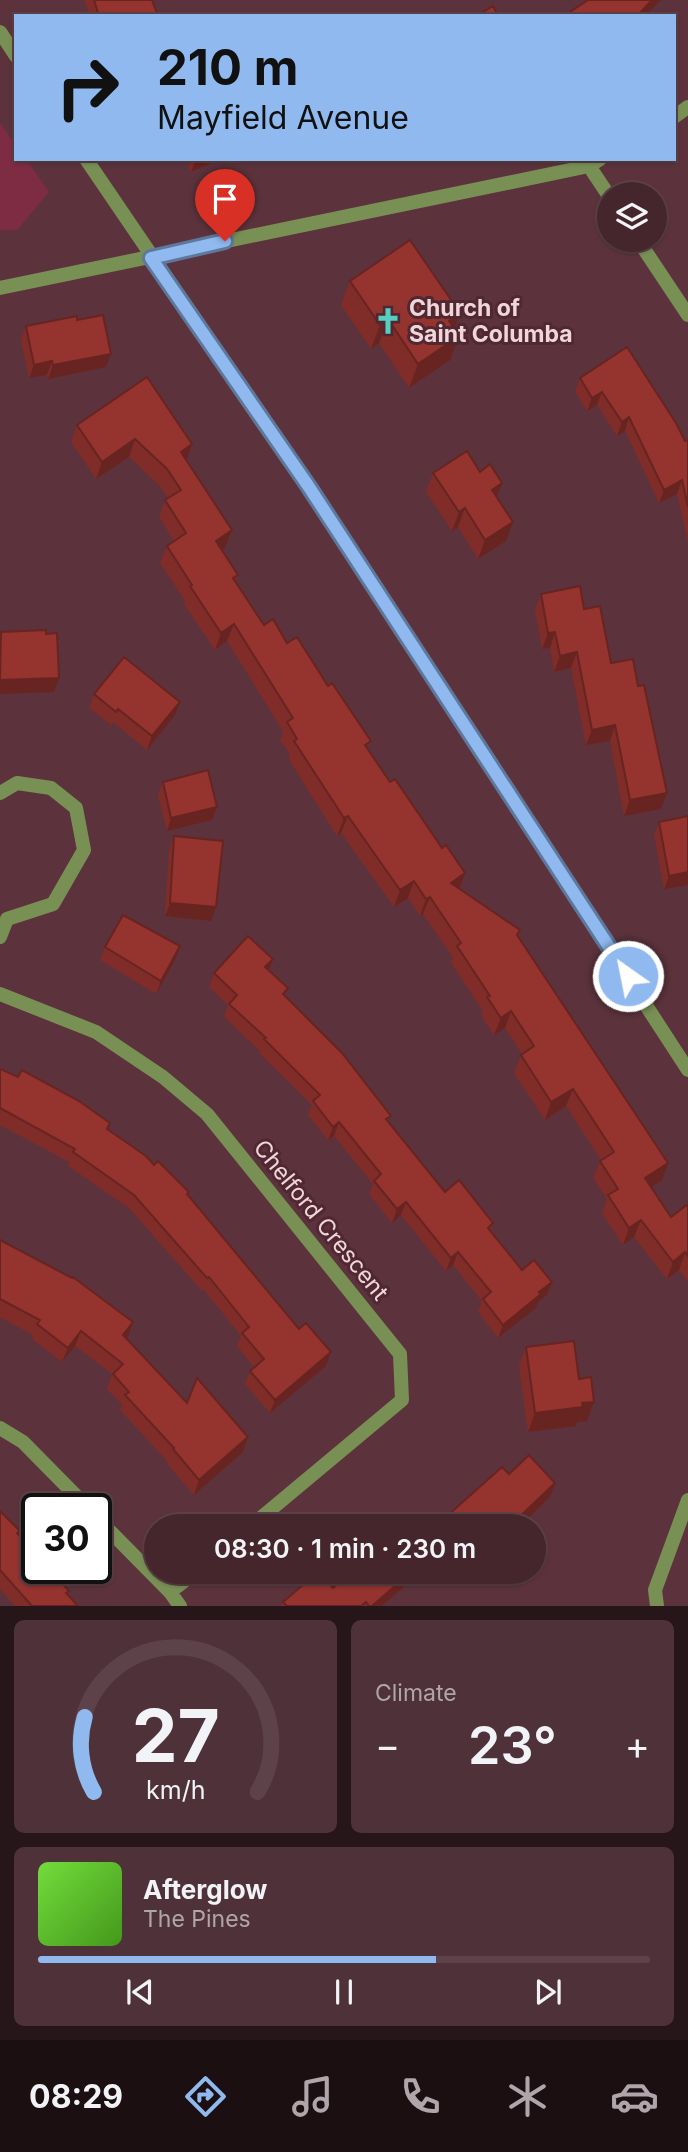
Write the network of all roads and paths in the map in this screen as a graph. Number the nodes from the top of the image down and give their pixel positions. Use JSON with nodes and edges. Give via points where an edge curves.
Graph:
{"nodes":[{"id":1,"x":0,"y":32,"type":"edge"},
{"id":2,"x":14,"y":53,"type":"edge"},
{"id":3,"x":87,"y":161,"type":"edge"},
{"id":4,"x":594,"y":162,"type":"edge"},
{"id":5,"x":603,"y":182,"type":"edge"},
{"id":6,"x":646,"y":252,"type":"edge"},
{"id":7,"x":151,"y":258,"type":"junction"},
{"id":8,"x":0,"y":288,"type":"edge"},
{"id":9,"x":688,"y":315,"type":"edge"},
{"id":10,"x":0,"y":793,"type":"edge"},
{"id":11,"x":3,"y":914,"type":"edge"},
{"id":12,"x":0,"y":936,"type":"edge"},
{"id":13,"x":0,"y":994,"type":"edge"},
{"id":14,"x":688,"y":1070,"type":"edge"},
{"id":15,"x":0,"y":1428,"type":"edge"},
{"id":16,"x":73,"y":1493,"type":"edge"},
{"id":17,"x":688,"y":1500,"type":"edge"},
{"id":18,"x":265,"y":1514,"type":"edge"},
{"id":19,"x":112,"y":1533,"type":"edge"},
{"id":20,"x":180,"y":1584,"type":"edge"},
{"id":21,"x":170,"y":1592,"type":"junction"},
{"id":22,"x":180,"y":1606,"type":"edge"},
{"id":23,"x":657,"y":1606,"type":"edge"}],
"edges":[{"from":1,"to":2,"type":"street"},
{"from":3,"to":7,"type":"street"},
{"from":4,"to":5,"type":"street"},
{"from":4,"to":7,"type":"street"},
{"from":6,"to":9,"type":"street"},
{"from":7,"to":8,"type":"street"},
{"from":7,"to":14,"type":"street","via":[[309,487]]},
{"from":10,"to":11,"type":"street","via":[[17,783],[51,788],[76,808],[84,850],[53,904]]},
{"from":11,"to":12,"type":"street"},
{"from":13,"to":18,"type":"street","name":"Chelford Crescent","via":[[96,1032],[163,1077],[207,1114],[400,1354],[402,1400]]},
{"from":15,"to":16,"type":"street","via":[[23,1443]]},
{"from":17,"to":23,"type":"street","via":[[655,1590]]},
{"from":19,"to":21,"type":"street"},
{"from":20,"to":21,"type":"street"},
{"from":21,"to":22,"type":"street"}]}
